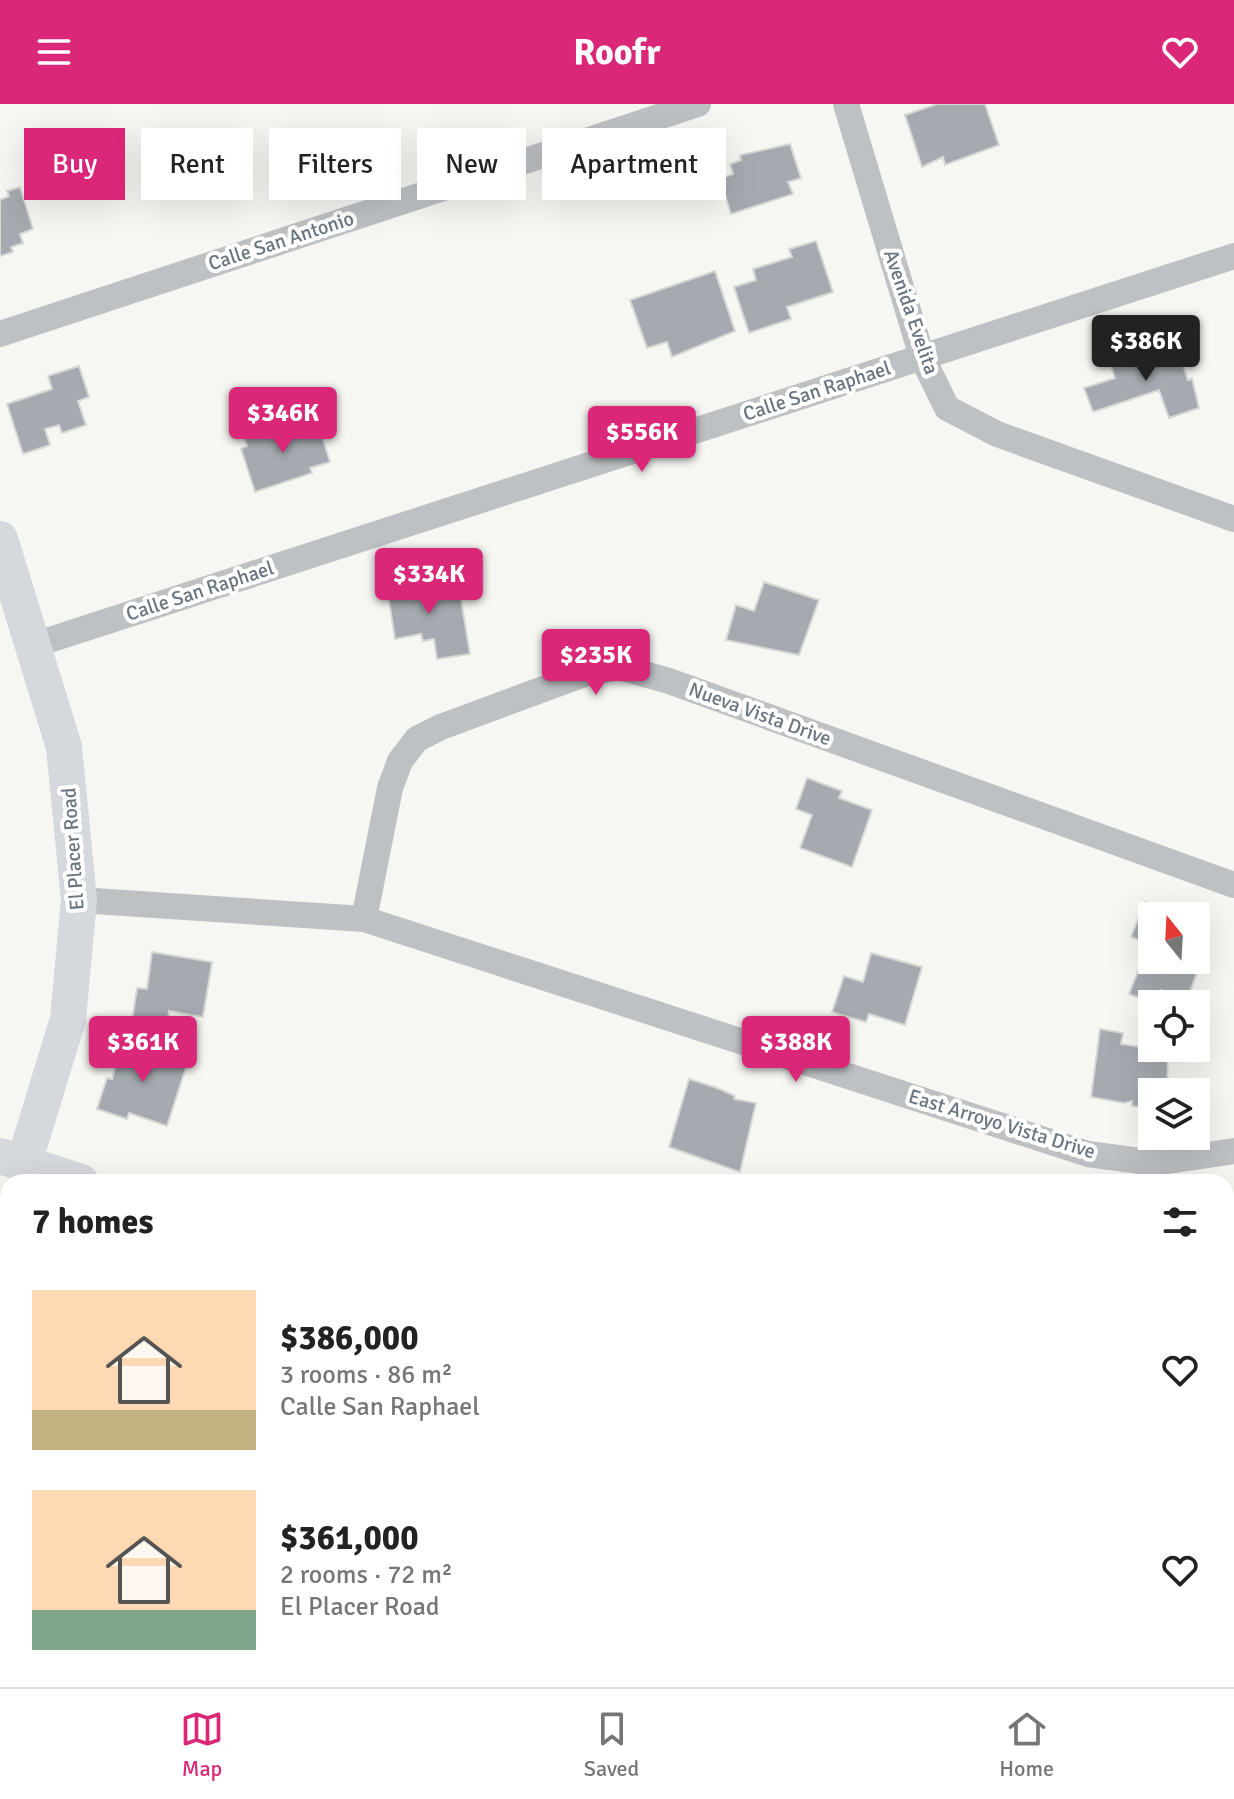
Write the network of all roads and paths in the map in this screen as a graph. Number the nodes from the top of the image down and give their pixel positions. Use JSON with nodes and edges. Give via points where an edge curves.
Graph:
{"nodes":[{"id":1,"x":698,"y":104,"type":"edge"},
{"id":2,"x":846,"y":104,"type":"edge"},
{"id":3,"x":1234,"y":256,"type":"edge"},
{"id":4,"x":0,"y":334,"type":"edge"},
{"id":5,"x":922,"y":357,"type":"junction"},
{"id":6,"x":1234,"y":519,"type":"edge"},
{"id":7,"x":0,"y":539,"type":"edge"},
{"id":8,"x":34,"y":645,"type":"junction"},
{"id":9,"x":1234,"y":885,"type":"edge"},
{"id":10,"x":79,"y":900,"type":"junction"},
{"id":11,"x":364,"y":919,"type":"junction"},
{"id":12,"x":1234,"y":1151,"type":"edge"},
{"id":13,"x":12,"y":1159,"type":"edge"},
{"id":14,"x":57,"y":1174,"type":"edge"}],
"edges":[{"from":1,"to":4,"type":"street","name":"Calle San Antonio"},
{"from":2,"to":5,"type":"street","name":"Avenida Evelita"},
{"from":3,"to":5,"type":"street","name":"Calle San Raphael"},
{"from":5,"to":6,"type":"street","name":"Avenida Evelita","via":[[947,408],[997,434]]},
{"from":5,"to":8,"type":"street","name":"Calle San Raphael"},
{"from":7,"to":8,"type":"street","name":"El Placer Road"},
{"from":8,"to":10,"type":"street","name":"El Placer Road","via":[[64,747]]},
{"from":9,"to":11,"type":"street","name":"Nueva Vista Drive","via":[[619,667],[587,673],[417,739],[400,761],[390,788]]},
{"from":10,"to":11,"type":"street"},
{"from":10,"to":13,"type":"street","name":"El Placer Road","via":[[68,1019]]},
{"from":11,"to":12,"type":"street","name":"East Arroyo Vista Drive","via":[[1088,1154],[1155,1163]]},
{"from":13,"to":14,"type":"street"}]}
